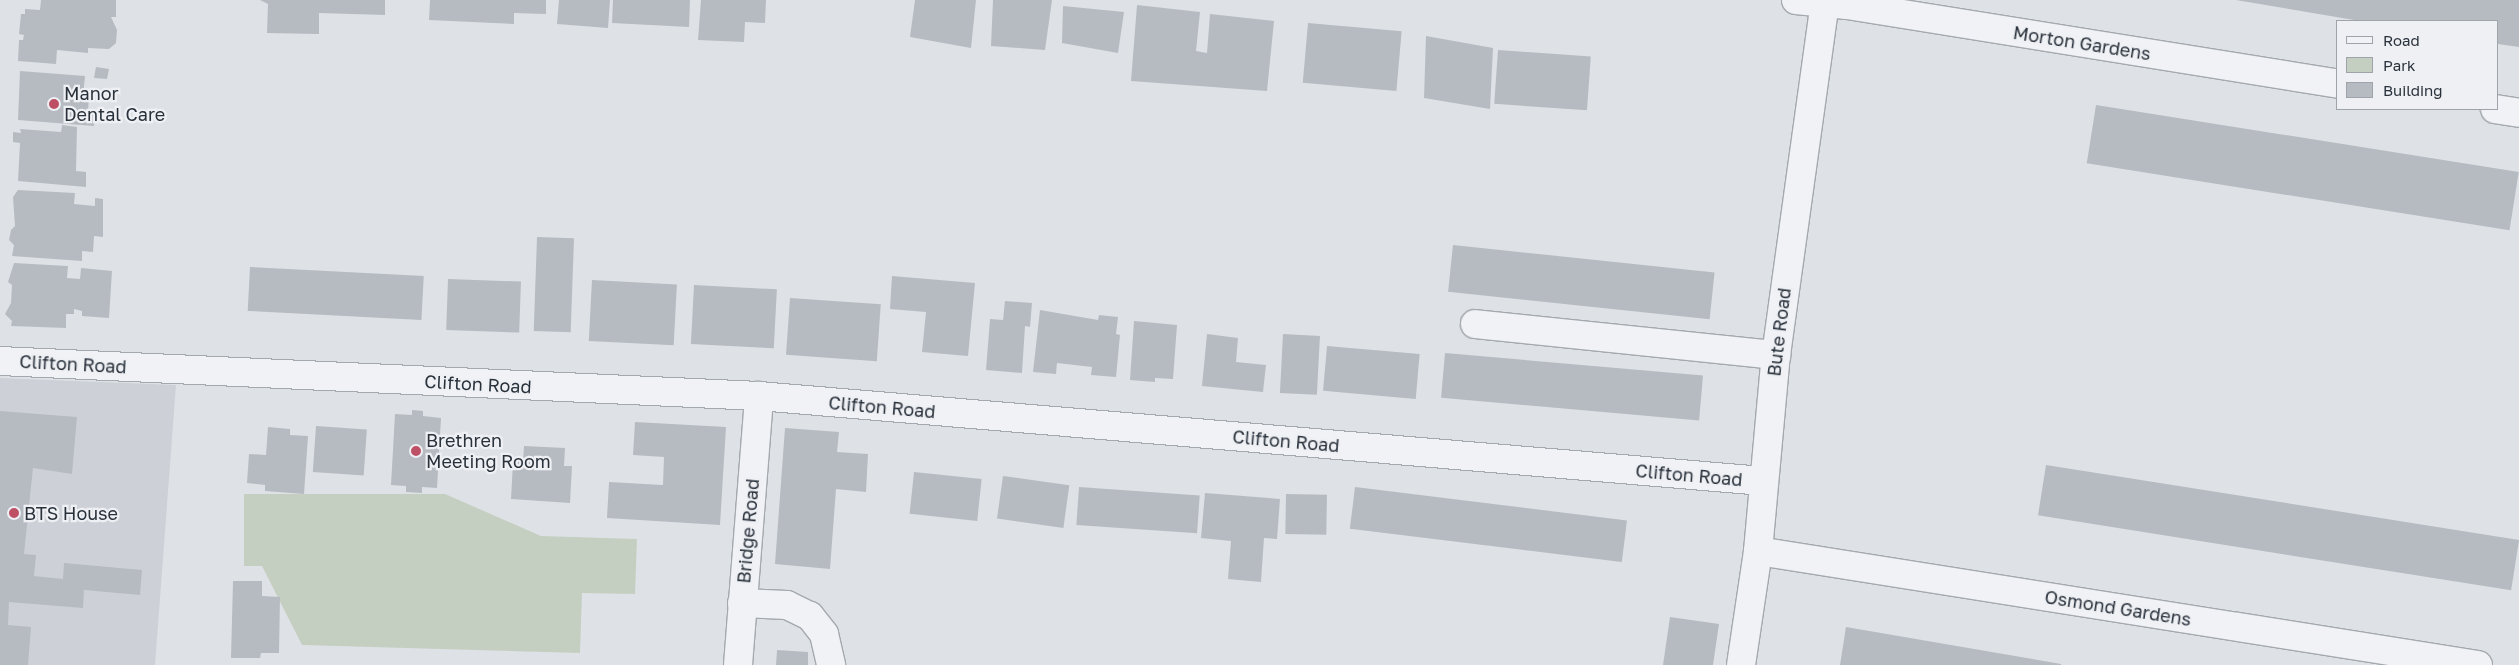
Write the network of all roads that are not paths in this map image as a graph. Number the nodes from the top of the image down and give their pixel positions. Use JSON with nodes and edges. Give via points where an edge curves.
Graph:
{"nodes":[{"id":1,"x":1796,"y":0,"type":"edge"},
{"id":2,"x":1825,"y":1,"type":"edge"},
{"id":3,"x":2336,"y":84,"type":"edge"},
{"id":4,"x":2499,"y":110,"type":"edge"},
{"id":5,"x":2519,"y":112,"type":"edge"},
{"id":6,"x":1475,"y":324,"type":"dead end"},
{"id":7,"x":1776,"y":355,"type":"junction"},
{"id":8,"x":0,"y":361,"type":"edge"},
{"id":9,"x":759,"y":396,"type":"junction"},
{"id":10,"x":1762,"y":481,"type":"junction"},
{"id":11,"x":1758,"y":551,"type":"junction"},
{"id":12,"x":742,"y":602,"type":"junction"},
{"id":13,"x":738,"y":665,"type":"edge"},
{"id":14,"x":831,"y":665,"type":"edge"},
{"id":15,"x":1741,"y":665,"type":"edge"},
{"id":16,"x":2478,"y":665,"type":"edge"}],
"edges":[{"from":1,"to":2,"type":"street","name":"Morton Gardens"},
{"from":2,"to":3,"type":"street","name":"Morton Gardens"},
{"from":2,"to":7,"type":"street","name":"Bute Road"},
{"from":4,"to":5,"type":"street"},
{"from":6,"to":7,"type":"street"},
{"from":7,"to":10,"type":"street","name":"Bute Road"},
{"from":8,"to":9,"type":"street","name":"Clifton Road"},
{"from":9,"to":10,"type":"street","name":"Clifton Road"},
{"from":9,"to":12,"type":"street","name":"Bridge Road"},
{"from":10,"to":11,"type":"street","name":"Bute Road"},
{"from":11,"to":15,"type":"street","name":"Bute Road"},
{"from":11,"to":16,"type":"street","name":"Osmond Gardens"},
{"from":12,"to":13,"type":"street","name":"Bridge Road"},
{"from":12,"to":14,"type":"street","via":[[787,605],[810,616],[824,634]]}]}
